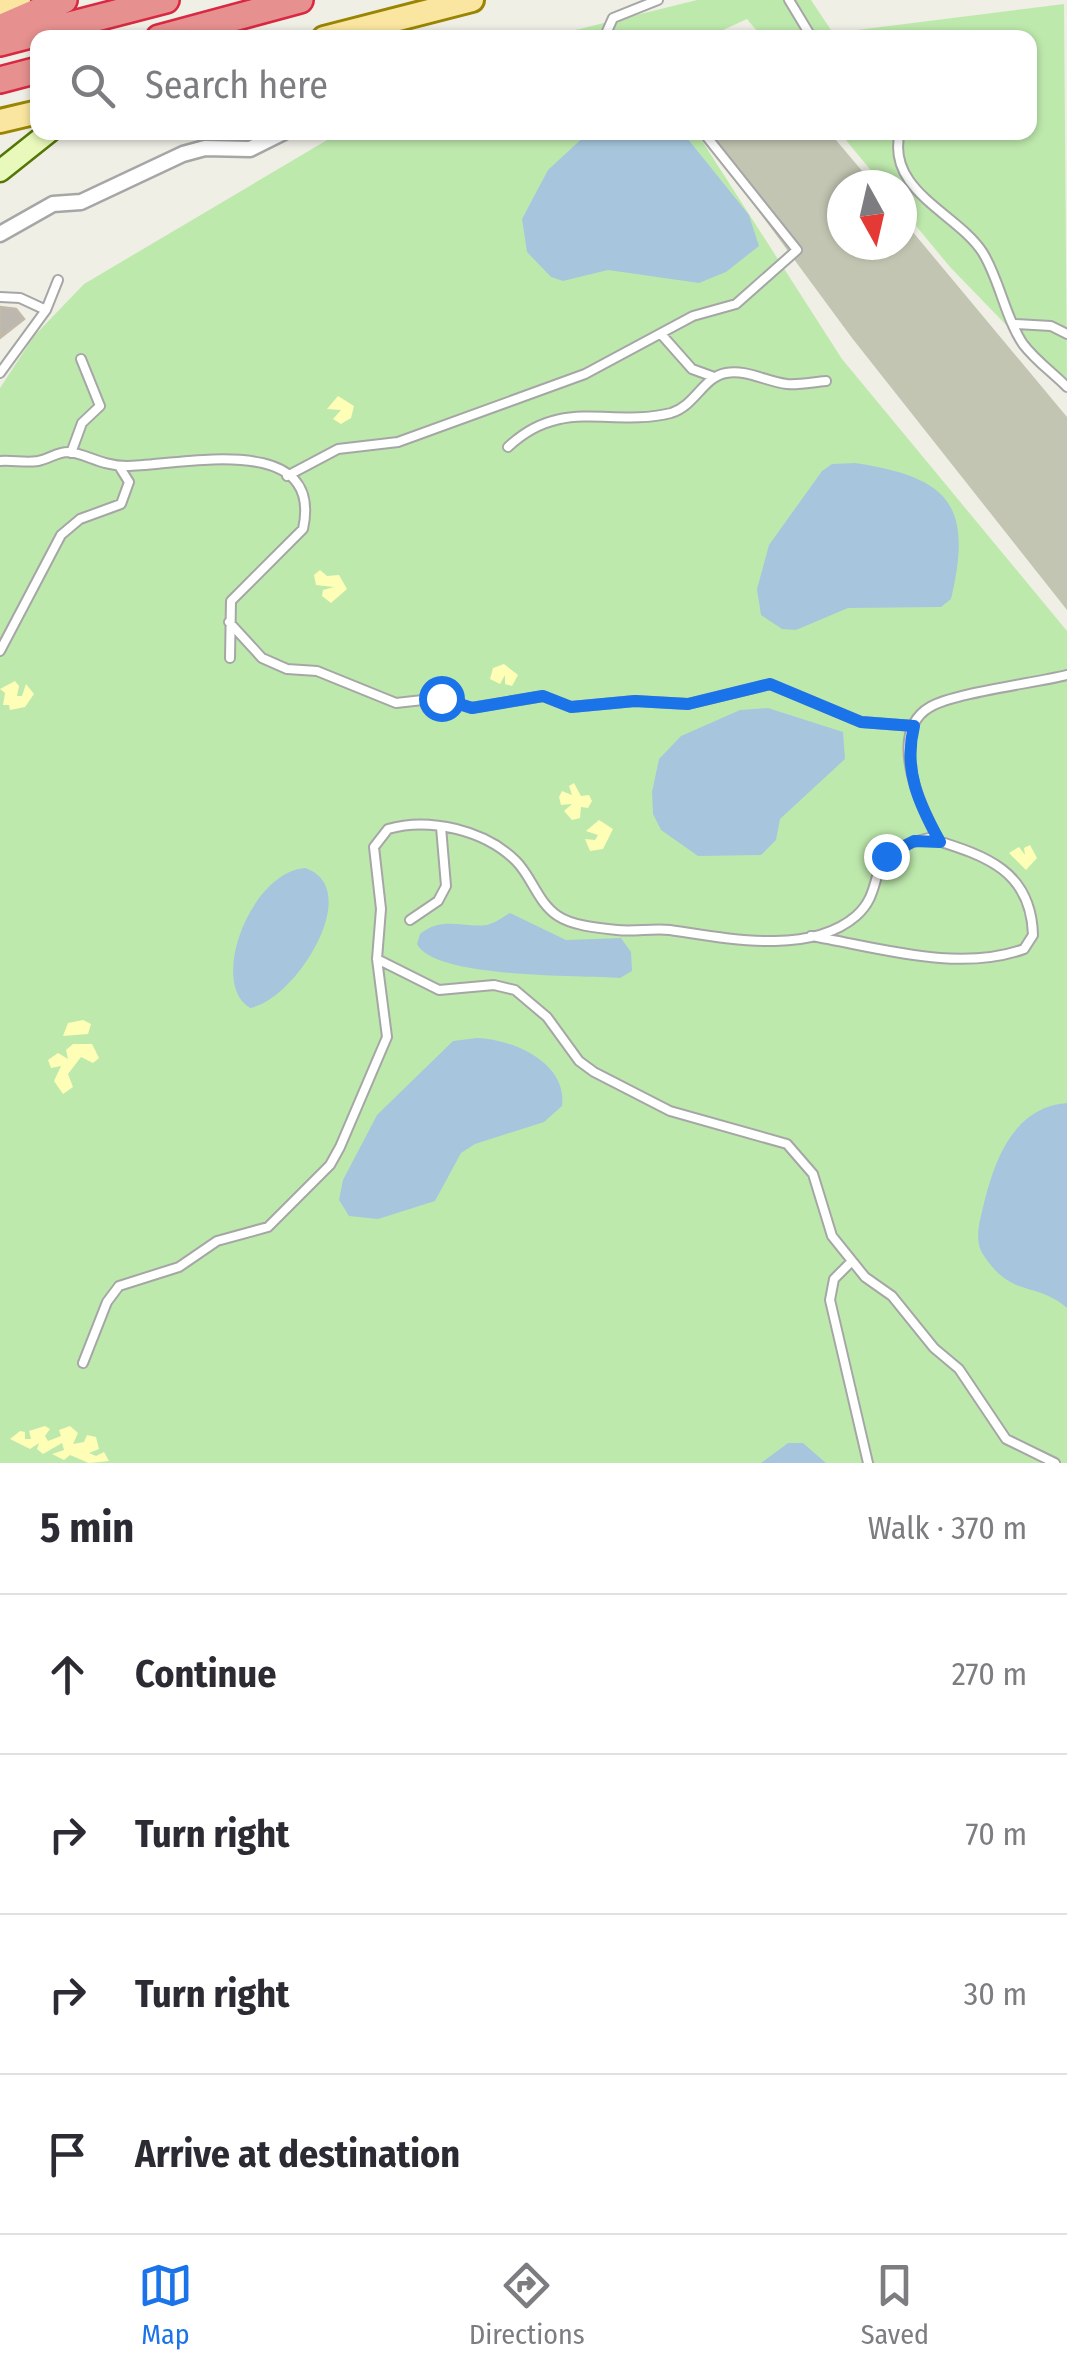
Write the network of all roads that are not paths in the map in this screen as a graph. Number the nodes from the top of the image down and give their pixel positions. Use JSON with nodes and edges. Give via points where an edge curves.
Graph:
{"nodes":[{"id":1,"x":19,"y":0,"type":"edge"},
{"id":2,"x":64,"y":0,"type":"edge"},
{"id":3,"x":166,"y":0,"type":"edge"},
{"id":4,"x":300,"y":0,"type":"edge"},
{"id":5,"x":472,"y":0,"type":"edge"},
{"id":6,"x":658,"y":0,"type":"edge"},
{"id":7,"x":789,"y":0,"type":"edge"},
{"id":8,"x":0,"y":5,"type":"edge"},
{"id":9,"x":0,"y":28,"type":"edge"},
{"id":10,"x":47,"y":30,"type":"edge"},
{"id":11,"x":189,"y":30,"type":"edge"},
{"id":12,"x":355,"y":30,"type":"edge"},
{"id":13,"x":608,"y":30,"type":"edge"},
{"id":14,"x":807,"y":30,"type":"edge"},
{"id":15,"x":30,"y":34,"type":"edge"},
{"id":16,"x":0,"y":42,"type":"edge"},
{"id":17,"x":30,"y":72,"type":"edge"},
{"id":18,"x":30,"y":79,"type":"edge"},
{"id":19,"x":0,"y":81,"type":"edge"},
{"id":20,"x":30,"y":114,"type":"edge"},
{"id":21,"x":0,"y":121,"type":"edge"},
{"id":22,"x":39,"y":140,"type":"edge"},
{"id":23,"x":267,"y":140,"type":"edge"},
{"id":24,"x":709,"y":140,"type":"edge"},
{"id":25,"x":897,"y":140,"type":"edge"},
{"id":26,"x":0,"y":171,"type":"edge"},
{"id":27,"x":0,"y":234,"type":"edge"},
{"id":28,"x":58,"y":280,"type":"dead end"},
{"id":29,"x":0,"y":297,"type":"edge"},
{"id":30,"x":46,"y":310,"type":"junction"},
{"id":31,"x":1015,"y":324,"type":"junction"},
{"id":32,"x":660,"y":334,"type":"junction"},
{"id":33,"x":1067,"y":334,"type":"edge"},
{"id":34,"x":80,"y":360,"type":"dead end"},
{"id":35,"x":0,"y":373,"type":"edge"},
{"id":36,"x":714,"y":377,"type":"junction"},
{"id":37,"x":826,"y":381,"type":"dead end"},
{"id":38,"x":1067,"y":387,"type":"edge"},
{"id":39,"x":508,"y":447,"type":"dead end"},
{"id":40,"x":71,"y":453,"type":"junction"},
{"id":41,"x":0,"y":461,"type":"edge"},
{"id":42,"x":118,"y":466,"type":"junction"},
{"id":43,"x":287,"y":476,"type":"junction"},
{"id":44,"x":230,"y":622,"type":"junction"},
{"id":45,"x":0,"y":650,"type":"edge"},
{"id":46,"x":230,"y":658,"type":"dead end"},
{"id":47,"x":1067,"y":675,"type":"edge"},
{"id":48,"x":914,"y":726,"type":"junction"},
{"id":49,"x":440,"y":827,"type":"junction"},
{"id":50,"x":940,"y":842,"type":"junction"},
{"id":51,"x":410,"y":920,"type":"dead end"},
{"id":52,"x":811,"y":936,"type":"junction"},
{"id":53,"x":377,"y":959,"type":"junction"},
{"id":54,"x":852,"y":1261,"type":"junction"},
{"id":55,"x":83,"y":1363,"type":"dead end"},
{"id":56,"x":868,"y":1463,"type":"edge"},
{"id":57,"x":1055,"y":1463,"type":"edge"}],
"edges":[{"from":1,"to":8,"type":"main road"},
{"from":2,"to":9,"type":"highway"},
{"from":3,"to":10,"type":"highway"},
{"from":4,"to":11,"type":"highway"},
{"from":5,"to":12,"type":"main road"},
{"from":6,"to":13,"type":"lane","via":[[613,18]]},
{"from":7,"to":14,"type":"lane"},
{"from":15,"to":16,"type":"highway"},
{"from":17,"to":19,"type":"highway"},
{"from":18,"to":19,"type":"highway"},
{"from":20,"to":21,"type":"main road"},
{"from":22,"to":26,"type":"street"},
{"from":23,"to":27,"type":"street","via":[[250,148],[183,154],[81,202],[53,204]]},
{"from":24,"to":32,"type":"lane","via":[[797,250],[736,304]]},
{"from":25,"to":31,"type":"lane","via":[[902,164],[931,209],[983,253]]},
{"from":28,"to":30,"type":"lane"},
{"from":29,"to":30,"type":"lane"},
{"from":30,"to":35,"type":"lane"},
{"from":31,"to":33,"type":"lane","via":[[1052,326]]},
{"from":31,"to":38,"type":"lane","via":[[1036,360]]},
{"from":32,"to":36,"type":"lane","via":[[680,360]]},
{"from":32,"to":43,"type":"lane","via":[[536,394],[398,442],[338,449]]},
{"from":34,"to":40,"type":"lane","via":[[100,406],[82,423]]},
{"from":36,"to":37,"type":"lane","via":[[738,372],[784,384]]},
{"from":36,"to":39,"type":"lane","via":[[675,412],[559,418]]},
{"from":40,"to":41,"type":"lane"},
{"from":40,"to":42,"type":"lane"},
{"from":42,"to":43,"type":"lane","via":[[238,458],[260,460]]},
{"from":42,"to":45,"type":"lane","via":[[129,482],[120,504],[80,519],[61,535]]},
{"from":43,"to":44,"type":"lane","via":[[304,507],[302,529],[238,591]]},
{"from":44,"to":46,"type":"lane"},
{"from":44,"to":48,"type":"lane","via":[[262,658],[317,671],[396,703],[441,698],[472,708],[543,696],[571,707],[688,704],[770,684],[861,722]]},
{"from":47,"to":48,"type":"lane","via":[[935,704]]},
{"from":48,"to":50,"type":"lane","via":[[914,787]]},
{"from":49,"to":51,"type":"lane","via":[[446,886],[438,901]]},
{"from":49,"to":52,"type":"lane","via":[[504,852],[545,904],[568,921],[727,939]]},
{"from":49,"to":53,"type":"lane","via":[[398,826],[376,841]]},
{"from":50,"to":52,"type":"lane","via":[[914,841],[886,856],[859,914]]},
{"from":50,"to":52,"type":"lane","via":[[1004,868],[1031,915],[1033,935],[1024,949],[954,958]]},
{"from":53,"to":54,"type":"lane","via":[[439,990],[515,990],[594,1072],[670,1111],[787,1144],[813,1174],[828,1228]]},
{"from":53,"to":55,"type":"lane","via":[[387,1037],[330,1166],[268,1227],[217,1241],[190,1261],[119,1286]]},
{"from":54,"to":56,"type":"lane","via":[[834,1278],[830,1300]]},
{"from":54,"to":57,"type":"lane","via":[[959,1369],[1006,1438]]}]}
